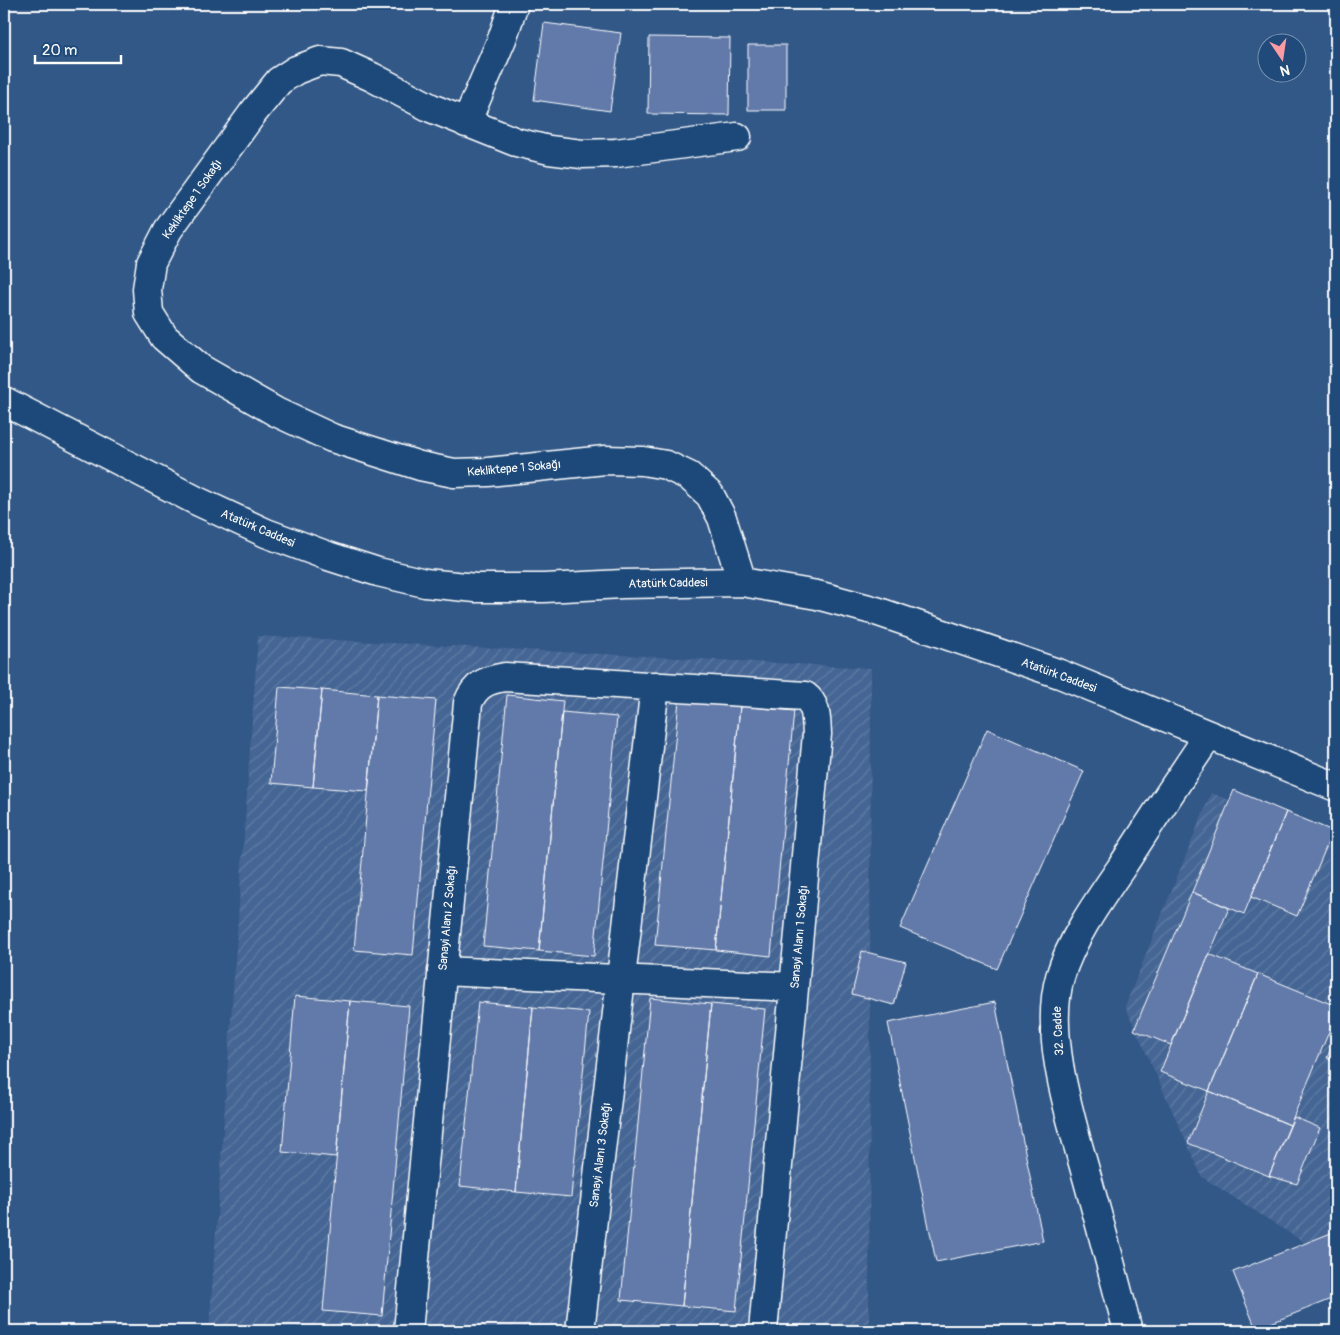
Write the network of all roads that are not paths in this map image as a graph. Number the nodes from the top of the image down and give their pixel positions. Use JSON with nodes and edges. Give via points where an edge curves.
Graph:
{"nodes":[{"id":1,"x":514,"y":4,"type":"edge"},
{"id":2,"x":466,"y":123,"type":"junction"},
{"id":3,"x":738,"y":137,"type":"dead end"},
{"id":4,"x":4,"y":400,"type":"edge"},
{"id":5,"x":742,"y":582,"type":"junction"},
{"id":6,"x":655,"y":686,"type":"junction"},
{"id":7,"x":1209,"y":735,"type":"junction"},
{"id":8,"x":1336,"y":787,"type":"edge"},
{"id":9,"x":442,"y":971,"type":"junction"},
{"id":10,"x":620,"y":979,"type":"junction"},
{"id":11,"x":794,"y":987,"type":"junction"},
{"id":12,"x":408,"y":1331,"type":"edge"},
{"id":13,"x":580,"y":1331,"type":"edge"},
{"id":14,"x":763,"y":1331,"type":"edge"},
{"id":15,"x":1128,"y":1331,"type":"edge"}],
"edges":[{"from":1,"to":2,"type":"street"},
{"from":2,"to":3,"type":"street","name":"Kekliktepe 1 Sokağı","via":[[516,142],[582,154]]},
{"from":2,"to":5,"type":"street","name":"Kekliktepe 1 Sokağı","via":[[341,63],[320,61],[296,70],[268,93],[168,230],[152,263],[147,289],[149,314],[164,337],[201,368],[276,412],[332,438],[420,466],[454,472],[488,472],[605,460],[666,465],[689,476],[710,495],[722,518]]},
{"from":4,"to":5,"type":"street","name":"Atatürk Caddesi","via":[[266,533],[378,572],[425,583],[476,588]]},
{"from":5,"to":7,"type":"street","name":"Atatürk Caddesi","via":[[817,595],[876,611],[1060,674]]},
{"from":6,"to":9,"type":"street","name":"Sanayi Alanı 2 Sokağı","via":[[505,677],[480,685],[472,694],[468,703]]},
{"from":6,"to":10,"type":"street","name":"Sanayi Alanı 3 Sokağı"},
{"from":6,"to":11,"type":"street","name":"Sanayi Alanı 1 Sokağı","via":[[804,696],[814,707],[817,734]]},
{"from":7,"to":8,"type":"street","name":"Atatürk Caddesi"},
{"from":7,"to":15,"type":"street","name":"32. Cadde","via":[[1100,898],[1072,946],[1060,977],[1055,1006],[1056,1042],[1070,1113]]},
{"from":9,"to":10,"type":"street"},
{"from":9,"to":12,"type":"street","name":"Sanayi Alanı 2 Sokağı"},
{"from":10,"to":11,"type":"street"},
{"from":10,"to":13,"type":"street","name":"Sanayi Alanı 3 Sokağı"},
{"from":11,"to":14,"type":"street","name":"Sanayi Alanı 1 Sokağı"}]}
